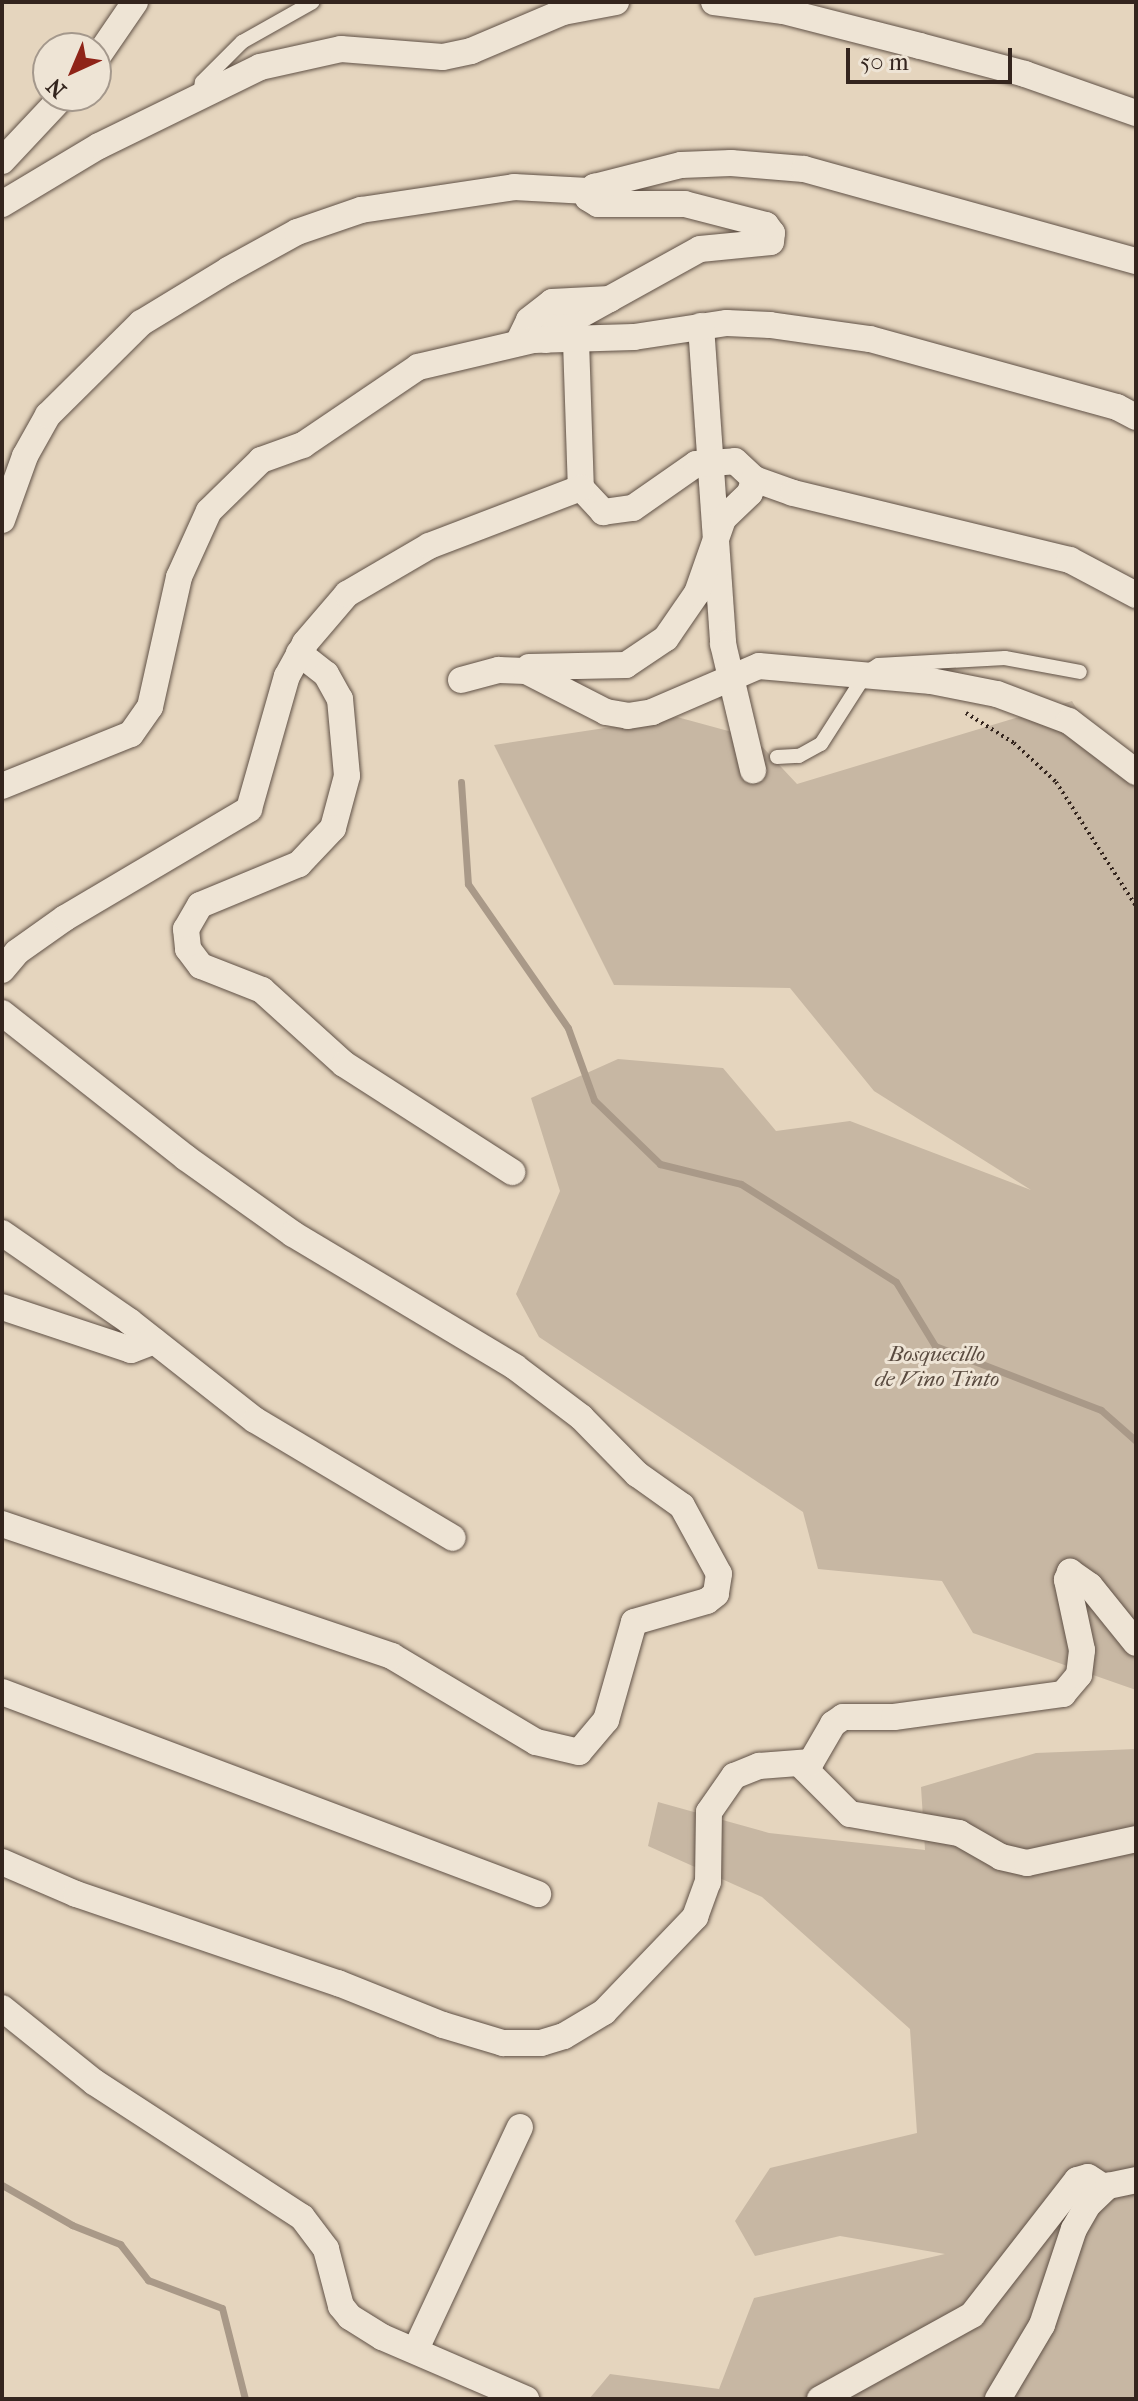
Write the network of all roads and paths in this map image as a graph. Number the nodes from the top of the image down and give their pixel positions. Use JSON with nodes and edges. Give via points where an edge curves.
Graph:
{"nodes":[{"id":1,"x":135,"y":2,"type":"edge"},
{"id":2,"x":313,"y":2,"type":"edge"},
{"id":3,"x":616,"y":2,"type":"edge"},
{"id":4,"x":714,"y":2,"type":"edge"},
{"id":5,"x":112,"y":36,"type":"edge"},
{"id":6,"x":200,"y":94,"type":"junction"},
{"id":7,"x":48,"y":112,"type":"edge"},
{"id":8,"x":1136,"y":113,"type":"edge"},
{"id":9,"x":2,"y":161,"type":"edge"},
{"id":10,"x":588,"y":191,"type":"junction"},
{"id":11,"x":2,"y":204,"type":"edge"},
{"id":12,"x":1136,"y":261,"type":"edge"},
{"id":13,"x":610,"y":299,"type":"junction"},
{"id":14,"x":701,"y":326,"type":"junction"},
{"id":15,"x":546,"y":340,"type":"junction"},
{"id":16,"x":576,"y":341,"type":"junction"},
{"id":17,"x":518,"y":343,"type":"junction"},
{"id":18,"x":1136,"y":417,"type":"edge"},
{"id":19,"x":711,"y":462,"type":"junction"},
{"id":20,"x":754,"y":479,"type":"junction"},
{"id":21,"x":581,"y":488,"type":"junction"},
{"id":22,"x":2,"y":520,"type":"edge"},
{"id":23,"x":716,"y":539,"type":"junction"},
{"id":24,"x":1136,"y":595,"type":"edge"},
{"id":25,"x":299,"y":653,"type":"junction"},
{"id":26,"x":526,"y":671,"type":"junction"},
{"id":27,"x":1080,"y":672,"type":"dead end"},
{"id":28,"x":731,"y":675,"type":"junction"},
{"id":29,"x":864,"y":677,"type":"junction"},
{"id":30,"x":461,"y":680,"type":"dead end"},
{"id":31,"x":958,"y":709,"type":"dead end"},
{"id":32,"x":777,"y":757,"type":"dead end"},
{"id":33,"x":753,"y":770,"type":"dead end"},
{"id":34,"x":1136,"y":772,"type":"edge"},
{"id":35,"x":2,"y":786,"type":"edge"},
{"id":36,"x":1136,"y":906,"type":"edge"},
{"id":37,"x":2,"y":970,"type":"edge"},
{"id":38,"x":2,"y":1013,"type":"edge"},
{"id":39,"x":512,"y":1172,"type":"dead end"},
{"id":40,"x":2,"y":1233,"type":"edge"},
{"id":41,"x":2,"y":1307,"type":"edge"},
{"id":42,"x":154,"y":1341,"type":"junction"},
{"id":43,"x":2,"y":1524,"type":"edge"},
{"id":44,"x":453,"y":1538,"type":"dead end"},
{"id":45,"x":1136,"y":1643,"type":"edge"},
{"id":46,"x":2,"y":1692,"type":"edge"},
{"id":47,"x":802,"y":1766,"type":"junction"},
{"id":48,"x":1136,"y":1839,"type":"edge"},
{"id":49,"x":2,"y":1862,"type":"edge"},
{"id":50,"x":538,"y":1894,"type":"dead end"},
{"id":51,"x":2,"y":2008,"type":"edge"},
{"id":52,"x":520,"y":2127,"type":"dead end"},
{"id":53,"x":1136,"y":2180,"type":"edge"},
{"id":54,"x":1105,"y":2188,"type":"junction"},
{"id":55,"x":416,"y":2349,"type":"junction"},
{"id":56,"x":526,"y":2399,"type":"edge"},
{"id":57,"x":820,"y":2399,"type":"edge"},
{"id":58,"x":998,"y":2399,"type":"edge"}],
"edges":[{"from":1,"to":5,"type":"street"},
{"from":2,"to":6,"type":"lane","via":[[242,42],[202,82]]},
{"from":3,"to":6,"type":"street","via":[[563,12],[471,51],[443,57],[379,50],[311,53],[260,67]]},
{"from":4,"to":8,"type":"street","via":[[783,11],[920,46]]},
{"from":6,"to":11,"type":"street"},
{"from":7,"to":9,"type":"street"},
{"from":10,"to":12,"type":"street","via":[[681,165],[804,169]]},
{"from":10,"to":13,"type":"street","via":[[588,198],[598,204],[685,204],[766,225],[772,233],[771,242],[762,246],[726,243],[700,249]]},
{"from":10,"to":22,"type":"street","via":[[514,187],[361,210],[297,232],[228,270],[141,323],[48,415],[25,456]]},
{"from":13,"to":15,"type":"street"},
{"from":13,"to":17,"type":"street","via":[[552,302],[529,320]]},
{"from":14,"to":16,"type":"street"},
{"from":14,"to":18,"type":"street","via":[[770,325],[870,339],[1117,407]]},
{"from":14,"to":19,"type":"street"},
{"from":15,"to":16,"type":"street"},
{"from":15,"to":17,"type":"street"},
{"from":16,"to":21,"type":"street"},
{"from":17,"to":35,"type":"street","via":[[397,377],[303,445],[275,451],[235,481],[209,511],[186,555],[158,681],[142,721],[121,742]]},
{"from":19,"to":20,"type":"street","via":[[735,461]]},
{"from":19,"to":21,"type":"street","via":[[681,472],[633,508],[615,514],[594,506]]},
{"from":19,"to":23,"type":"street"},
{"from":20,"to":23,"type":"street","via":[[750,493],[723,519]]},
{"from":20,"to":24,"type":"street","via":[[1070,560]]},
{"from":21,"to":25,"type":"street","via":[[429,546],[347,594]]},
{"from":23,"to":26,"type":"street","via":[[683,621],[651,650],[626,665],[539,664]]},
{"from":23,"to":28,"type":"street","via":[[723,644]]},
{"from":25,"to":37,"type":"street","via":[[281,691],[249,809],[65,918],[17,952]]},
{"from":25,"to":39,"type":"street","via":[[326,674],[340,699],[347,776],[333,828],[299,864],[200,905],[186,929],[188,949],[201,966],[262,990],[344,1064]]},
{"from":26,"to":28,"type":"street","via":[[606,712],[628,716],[652,712]]},
{"from":26,"to":30,"type":"street","via":[[499,670]]},
{"from":27,"to":29,"type":"lane","via":[[1034,661],[976,658],[878,665]]},
{"from":28,"to":29,"type":"street","via":[[759,666]]},
{"from":28,"to":33,"type":"street"},
{"from":29,"to":32,"type":"lane","via":[[821,744],[799,756]]},
{"from":29,"to":34,"type":"street","via":[[964,686],[1034,706],[1094,736]]},
{"from":31,"to":36,"type":"path","via":[[1014,743],[1056,782]]},
{"from":38,"to":43,"type":"street","via":[[186,1158],[293,1234],[515,1367],[581,1417],[637,1474],[682,1506],[719,1574],[716,1594],[707,1601],[634,1622],[606,1720],[579,1752],[536,1742],[392,1656]]},
{"from":40,"to":42,"type":"street"},
{"from":41,"to":42,"type":"street","via":[[131,1350]]},
{"from":42,"to":44,"type":"street","via":[[255,1420]]},
{"from":45,"to":47,"type":"street","via":[[1090,1586],[1070,1572],[1067,1580],[1082,1650],[1079,1675],[1063,1694],[894,1717],[843,1717],[833,1724],[819,1755]]},
{"from":46,"to":50,"type":"street"},
{"from":47,"to":48,"type":"street","via":[[850,1814],[959,1833],[1001,1857],[1027,1863]]},
{"from":47,"to":49,"type":"street","via":[[759,1766],[727,1784],[709,1812],[708,1882],[695,1917],[604,2012],[541,2043],[503,2043],[443,2025],[338,1983],[76,1894]]},
{"from":51,"to":55,"type":"street","via":[[139,2113],[282,2199],[326,2249],[336,2291],[350,2317],[382,2337]]},
{"from":52,"to":55,"type":"street"},
{"from":53,"to":54,"type":"street"},
{"from":54,"to":57,"type":"street","via":[[1088,2177],[1077,2180],[972,2315]]},
{"from":54,"to":58,"type":"street","via":[[1074,2229],[1042,2325]]},
{"from":55,"to":56,"type":"street"}]}
